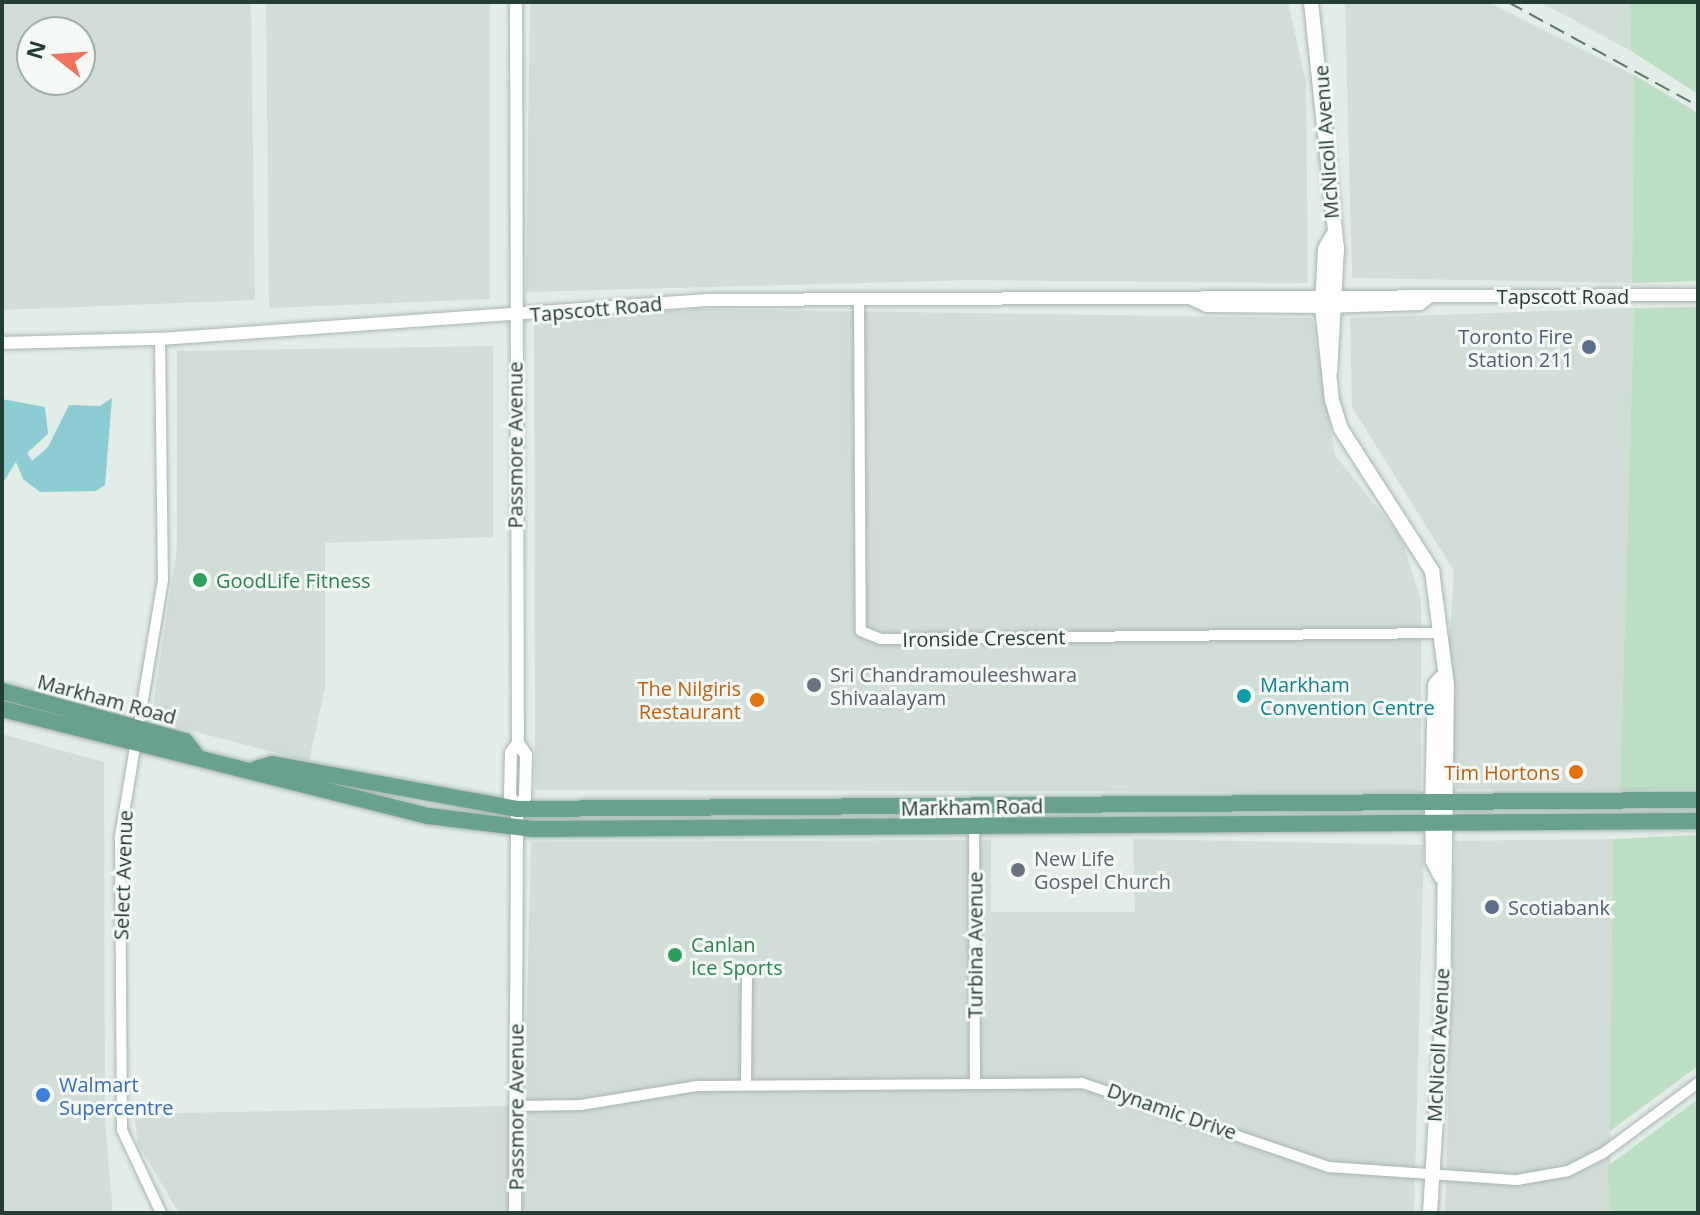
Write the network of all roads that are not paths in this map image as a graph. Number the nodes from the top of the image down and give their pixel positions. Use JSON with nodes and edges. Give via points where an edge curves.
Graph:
{"nodes":[{"id":1,"x":516,"y":2,"type":"edge"},
{"id":2,"x":1311,"y":2,"type":"edge"},
{"id":3,"x":1698,"y":295,"type":"edge"},
{"id":4,"x":859,"y":299,"type":"junction"},
{"id":5,"x":1329,"y":299,"type":"junction"},
{"id":6,"x":515,"y":316,"type":"junction"},
{"id":7,"x":160,"y":339,"type":"junction"},
{"id":8,"x":2,"y":343,"type":"edge"},
{"id":9,"x":1440,"y":633,"type":"junction"},
{"id":10,"x":2,"y":691,"type":"edge"},
{"id":11,"x":2,"y":709,"type":"edge"},
{"id":12,"x":136,"y":726,"type":"junction"},
{"id":13,"x":133,"y":743,"type":"junction"},
{"id":14,"x":195,"y":754,"type":"junction"},
{"id":15,"x":256,"y":769,"type":"junction"},
{"id":16,"x":1698,"y":800,"type":"edge"},
{"id":17,"x":1439,"y":804,"type":"junction"},
{"id":18,"x":974,"y":806,"type":"junction"},
{"id":19,"x":517,"y":809,"type":"junction"},
{"id":20,"x":1698,"y":821,"type":"edge"},
{"id":21,"x":1440,"y":825,"type":"junction"},
{"id":22,"x":974,"y":827,"type":"junction"},
{"id":23,"x":516,"y":828,"type":"junction"},
{"id":24,"x":747,"y":971,"type":"dead end"},
{"id":25,"x":975,"y":1083,"type":"junction"},
{"id":26,"x":1698,"y":1083,"type":"edge"},
{"id":27,"x":746,"y":1085,"type":"junction"},
{"id":28,"x":517,"y":1106,"type":"junction"},
{"id":29,"x":1432,"y":1176,"type":"junction"},
{"id":30,"x":161,"y":1213,"type":"edge"},
{"id":31,"x":515,"y":1213,"type":"edge"},
{"id":32,"x":1430,"y":1213,"type":"edge"}],
"edges":[{"from":1,"to":6,"type":"street","name":"Passmore Avenue"},
{"from":2,"to":5,"type":"main road","name":"McNicoll Avenue","via":[[1326,91],[1333,235]]},
{"from":3,"to":5,"type":"street","name":"Tapscott Road"},
{"from":4,"to":5,"type":"street","name":"Tapscott Road","via":[[1190,298],[1207,306]]},
{"from":4,"to":6,"type":"street","name":"Tapscott Road","via":[[708,300]]},
{"from":4,"to":9,"type":"street","name":"Ironside Crescent","via":[[861,631],[881,639]]},
{"from":5,"to":9,"type":"main road","name":"McNicoll Avenue","via":[[1330,372],[1341,429],[1432,571]]},
{"from":6,"to":7,"type":"street","name":"Tapscott Road"},
{"from":6,"to":19,"type":"street","name":"Passmore Avenue","via":[[518,743],[511,753]]},
{"from":7,"to":8,"type":"street","name":"Tapscott Road"},
{"from":7,"to":12,"type":"street","name":"Select Avenue","via":[[163,580]]},
{"from":9,"to":17,"type":"main road","name":"McNicoll Avenue","via":[[1441,678],[1447,685]]},
{"from":10,"to":12,"type":"main road","name":"Markham Road"},
{"from":11,"to":13,"type":"main road","name":"Markham Road"},
{"from":12,"to":13,"type":"street","name":"Select Avenue"},
{"from":12,"to":14,"type":"main road","name":"Markham Road","via":[[185,741]]},
{"from":13,"to":14,"type":"main road","name":"Markham Road"},
{"from":13,"to":30,"type":"street","name":"Select Avenue","via":[[120,838],[122,1130]]},
{"from":14,"to":15,"type":"main road","name":"Markham Road"},
{"from":15,"to":19,"type":"main road","name":"Markham Road","via":[[272,764]]},
{"from":15,"to":23,"type":"main road","name":"Markham Road","via":[[268,779],[429,816]]},
{"from":16,"to":17,"type":"main road","name":"Markham Road"},
{"from":17,"to":18,"type":"main road","name":"Markham Road"},
{"from":17,"to":21,"type":"main road","name":"McNicoll Avenue"},
{"from":18,"to":19,"type":"main road","name":"Markham Road"},
{"from":18,"to":22,"type":"street","name":"Turbina Avenue"},
{"from":19,"to":23,"type":"street","name":"Passmore Avenue"},
{"from":20,"to":21,"type":"main road","name":"Markham Road"},
{"from":21,"to":22,"type":"main road","name":"Markham Road"},
{"from":21,"to":29,"type":"main road","name":"McNicoll Avenue","via":[[1443,1006]]},
{"from":22,"to":23,"type":"main road","name":"Markham Road"},
{"from":22,"to":25,"type":"street","name":"Turbina Avenue"},
{"from":23,"to":28,"type":"street","name":"Passmore Avenue"},
{"from":24,"to":27,"type":"street"},
{"from":25,"to":27,"type":"street","name":"Dynamic Drive"},
{"from":25,"to":29,"type":"street","name":"Dynamic Drive","via":[[1116,1090],[1329,1167]]},
{"from":26,"to":29,"type":"street","name":"Dynamic Drive","via":[[1568,1171],[1517,1180]]},
{"from":27,"to":28,"type":"street","name":"Dynamic Drive"},
{"from":28,"to":31,"type":"street","name":"Passmore Avenue"},
{"from":29,"to":32,"type":"main road","name":"McNicoll Avenue"}]}
